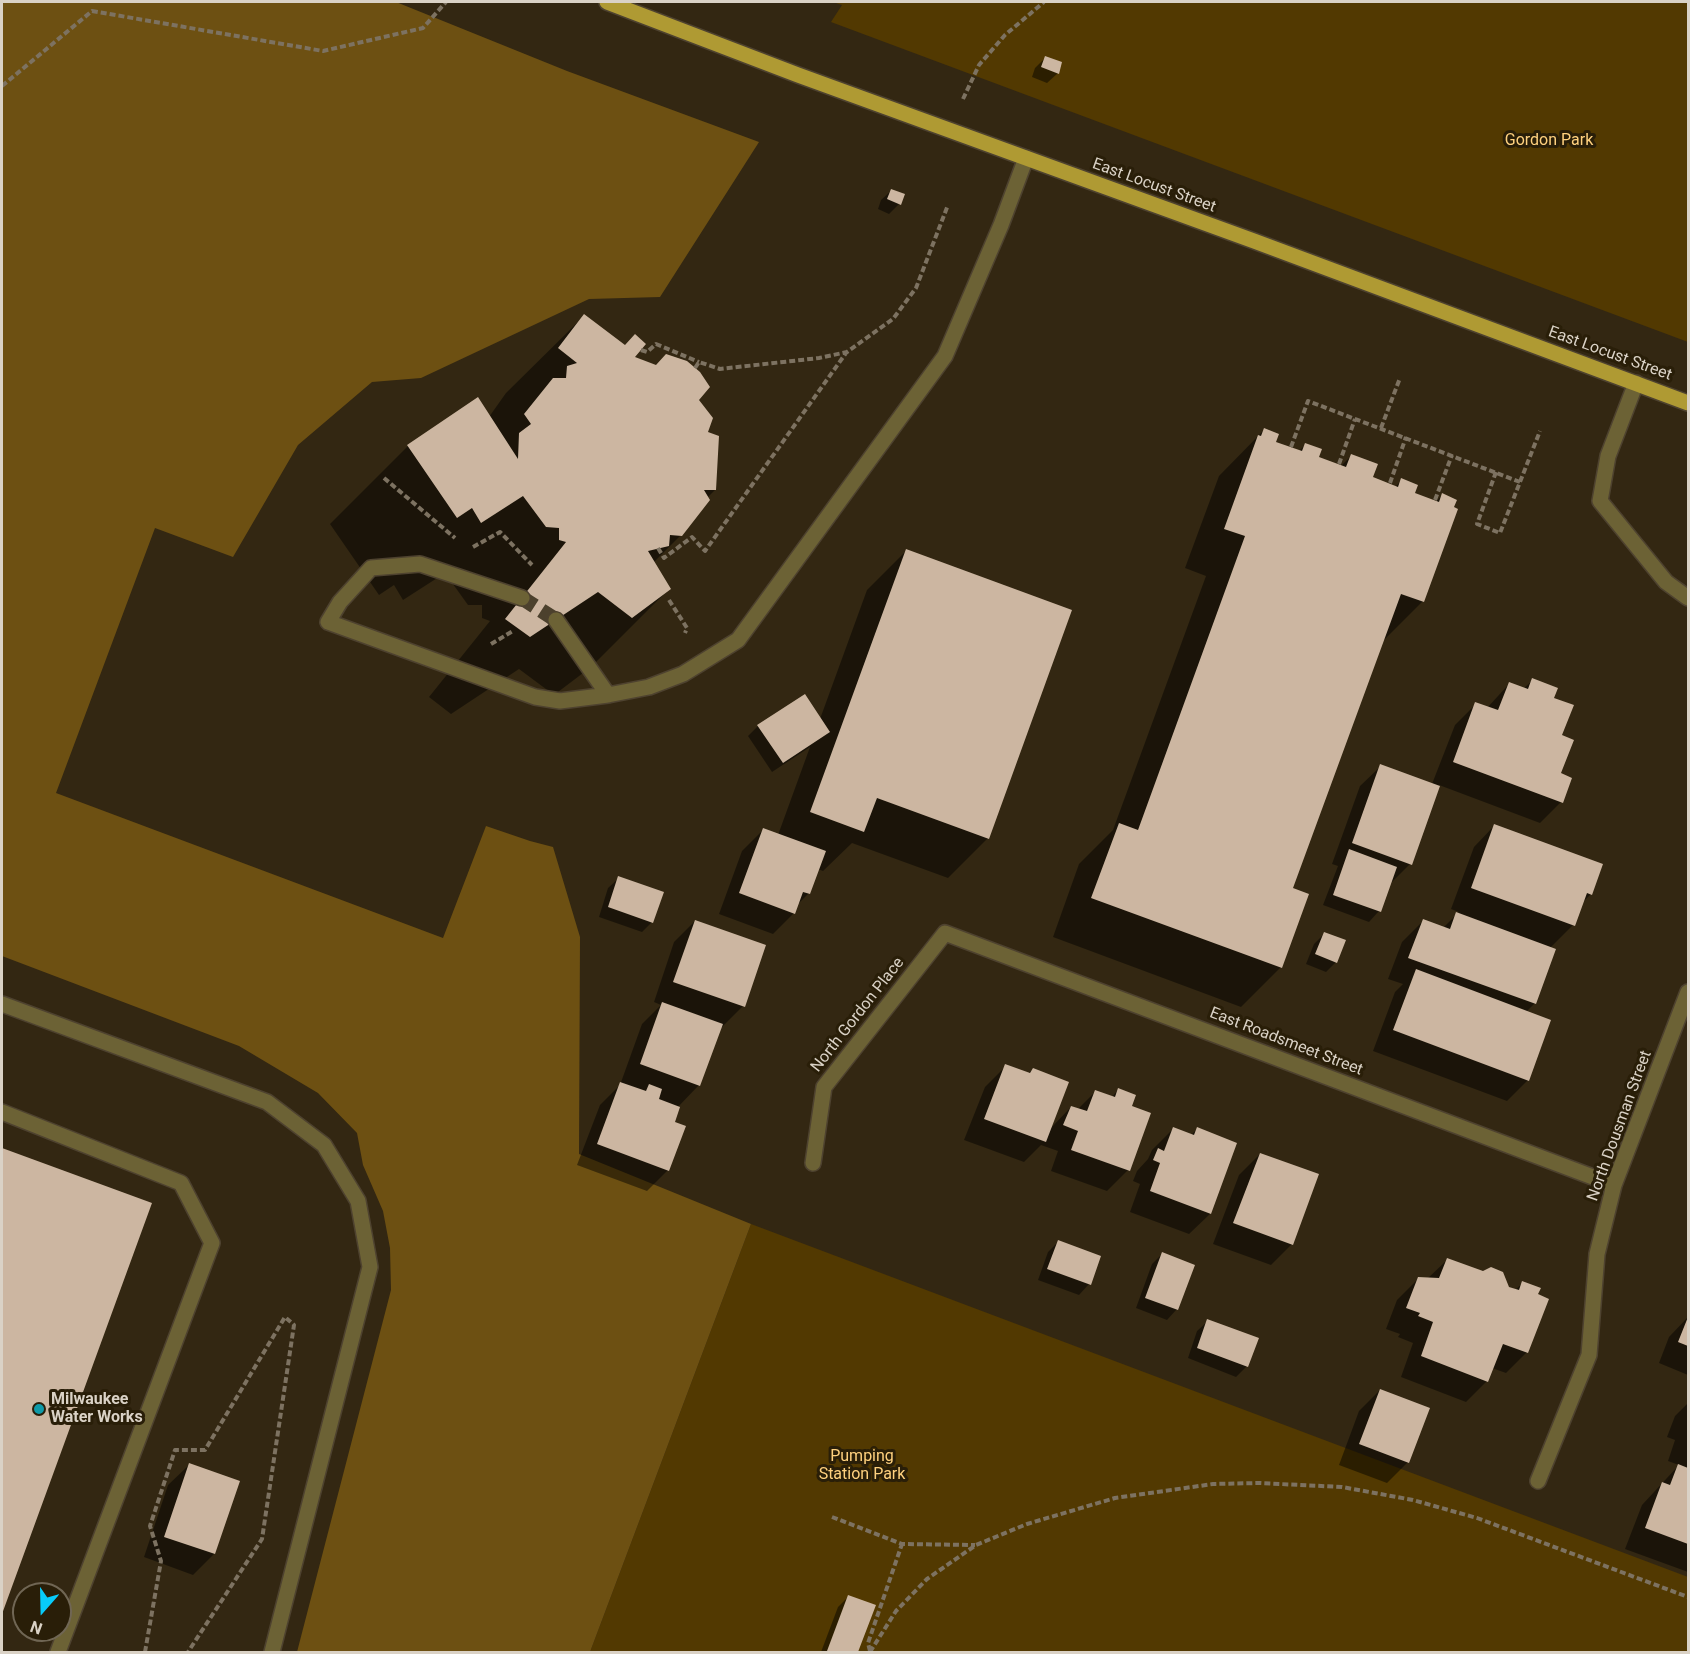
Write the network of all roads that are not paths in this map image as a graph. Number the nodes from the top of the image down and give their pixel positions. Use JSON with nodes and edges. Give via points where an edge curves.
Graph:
{"nodes":[{"id":1,"x":607,"y":2,"type":"edge"},
{"id":2,"x":1026,"y":158,"type":"junction"},
{"id":3,"x":1636,"y":383,"type":"junction"},
{"id":4,"x":1689,"y":403,"type":"edge"},
{"id":5,"x":522,"y":598,"type":"tunnel mouth"},
{"id":6,"x":1689,"y":598,"type":"edge"},
{"id":7,"x":556,"y":620,"type":"tunnel mouth"},
{"id":8,"x":608,"y":695,"type":"junction"},
{"id":9,"x":945,"y":933,"type":"joint"},
{"id":10,"x":1689,"y":992,"type":"edge"},
{"id":11,"x":2,"y":1004,"type":"edge"},
{"id":12,"x":2,"y":1112,"type":"edge"},
{"id":13,"x":813,"y":1162,"type":"dead end"},
{"id":14,"x":1614,"y":1185,"type":"junction"},
{"id":15,"x":1538,"y":1481,"type":"dead end"},
{"id":16,"x":58,"y":1653,"type":"edge"},
{"id":17,"x":272,"y":1653,"type":"edge"}],
"edges":[{"from":1,"to":2,"type":"main road","name":"East Locust Street"},
{"from":2,"to":3,"type":"main road","name":"East Locust Street"},
{"from":2,"to":8,"type":"street","via":[[945,356],[738,640],[683,674],[649,687]]},
{"from":3,"to":4,"type":"main road","name":"East Locust Street"},
{"from":3,"to":6,"type":"street","via":[[1608,456],[1600,501],[1666,582]]},
{"from":5,"to":8,"type":"street","via":[[420,564],[371,568],[340,602],[328,622],[535,697],[560,700]]},
{"from":7,"to":8,"type":"street"},
{"from":9,"to":13,"type":"street","name":"North Gordon Place","via":[[824,1087]]},
{"from":9,"to":14,"type":"street","name":"East Roadsmeet Street"},
{"from":10,"to":14,"type":"street","name":"North Dousman Street"},
{"from":11,"to":17,"type":"street","via":[[267,1102],[324,1145],[358,1201],[370,1267]]},
{"from":12,"to":16,"type":"street","via":[[181,1183],[212,1243]]},
{"from":14,"to":15,"type":"street","name":"North Dousman Street","via":[[1597,1254],[1589,1355]]}]}
